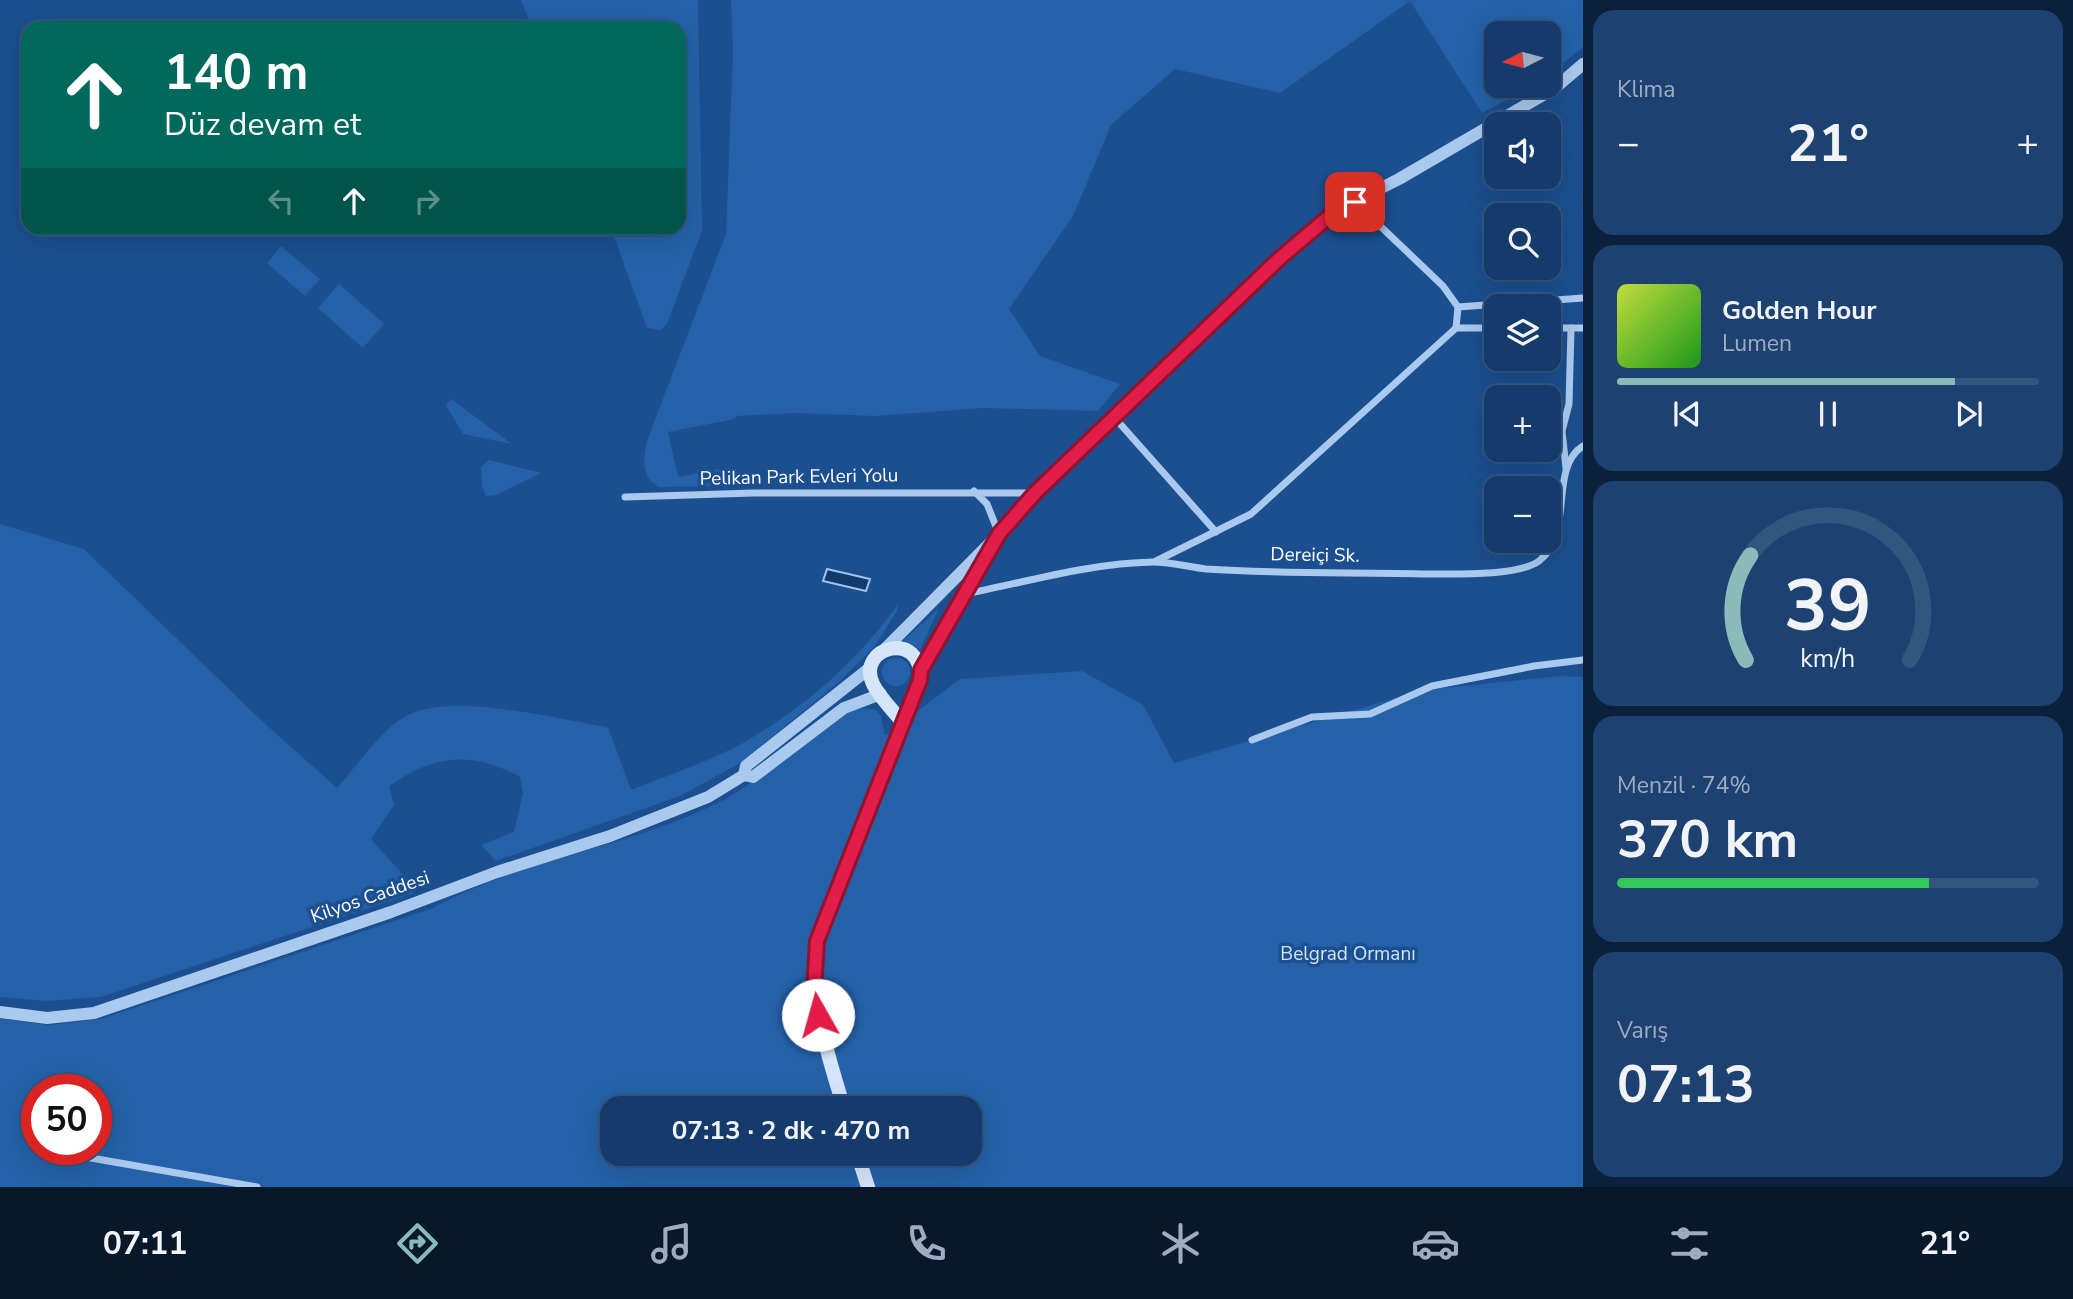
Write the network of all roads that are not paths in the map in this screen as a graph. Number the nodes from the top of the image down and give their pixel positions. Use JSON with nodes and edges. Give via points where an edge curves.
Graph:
{"nodes":[{"id":1,"x":1583,"y":64,"type":"edge"},
{"id":2,"x":1355,"y":202,"type":"junction"},
{"id":3,"x":1583,"y":298,"type":"edge"},
{"id":4,"x":1458,"y":307,"type":"junction"},
{"id":5,"x":1456,"y":328,"type":"junction"},
{"id":6,"x":1484,"y":328,"type":"edge"},
{"id":7,"x":1561,"y":328,"type":"edge"},
{"id":8,"x":1571,"y":328,"type":"junction"},
{"id":9,"x":1583,"y":328,"type":"edge"},
{"id":10,"x":1114,"y":417,"type":"junction"},
{"id":11,"x":1583,"y":446,"type":"edge"},
{"id":12,"x":1566,"y":468,"type":"junction"},
{"id":13,"x":973,"y":491,"type":"junction"},
{"id":14,"x":1035,"y":493,"type":"junction"},
{"id":15,"x":625,"y":497,"type":"dead end"},
{"id":16,"x":1216,"y":532,"type":"junction"},
{"id":17,"x":999,"y":534,"type":"junction"},
{"id":18,"x":1155,"y":562,"type":"junction"},
{"id":19,"x":964,"y":594,"type":"junction"},
{"id":20,"x":885,"y":649,"type":"junction"},
{"id":21,"x":1583,"y":660,"type":"edge"},
{"id":22,"x":871,"y":667,"type":"junction"},
{"id":23,"x":921,"y":670,"type":"junction"},
{"id":24,"x":915,"y":689,"type":"junction"},
{"id":25,"x":882,"y":695,"type":"junction"},
{"id":26,"x":902,"y":723,"type":"junction"},
{"id":27,"x":1252,"y":740,"type":"dead end"},
{"id":28,"x":744,"y":775,"type":"junction"},
{"id":29,"x":0,"y":1012,"type":"edge"},
{"id":30,"x":840,"y":1096,"type":"edge"},
{"id":31,"x":112,"y":1162,"type":"edge"},
{"id":32,"x":862,"y":1166,"type":"edge"},
{"id":33,"x":257,"y":1187,"type":"edge"},
{"id":34,"x":868,"y":1187,"type":"edge"}],
"edges":[{"from":1,"to":2,"type":"street","via":[[1555,88]]},
{"from":2,"to":4,"type":"street","via":[[1443,285]]},
{"from":2,"to":10,"type":"street","via":[[1332,214],[1280,258]]},
{"from":3,"to":4,"type":"street"},
{"from":4,"to":5,"type":"street"},
{"from":5,"to":6,"type":"street"},
{"from":5,"to":16,"type":"street","via":[[1251,514]]},
{"from":7,"to":8,"type":"street"},
{"from":8,"to":9,"type":"street"},
{"from":8,"to":12,"type":"street","name":"Dereiçi Sk.","via":[[1569,404],[1562,430]]},
{"from":10,"to":14,"type":"street"},
{"from":10,"to":16,"type":"street"},
{"from":11,"to":12,"type":"street"},
{"from":12,"to":18,"type":"street","name":"Dereiçi Sk.","via":[[1559,525],[1551,547],[1539,561],[1521,569],[1427,574],[1206,569]]},
{"from":13,"to":14,"type":"street","name":"Pelikan Park Evleri Yolu"},
{"from":13,"to":15,"type":"street","name":"Pelikan Park Evleri Yolu"},
{"from":13,"to":17,"type":"street","via":[[987,504]]},
{"from":14,"to":17,"type":"street"},
{"from":16,"to":18,"type":"street"},
{"from":17,"to":19,"type":"street"},
{"from":17,"to":20,"type":"street"},
{"from":18,"to":19,"type":"street","name":"Dereiçi Sk.","via":[[1114,565]]},
{"from":19,"to":23,"type":"street"},
{"from":20,"to":22,"type":"main road"},
{"from":20,"to":23,"type":"main road","via":[[902,648],[911,653]]},
{"from":21,"to":27,"type":"street","via":[[1432,687],[1370,713],[1312,717]]},
{"from":22,"to":25,"type":"main road","via":[[874,687]]},
{"from":22,"to":28,"type":"street","via":[[746,766]]},
{"from":23,"to":24,"type":"main road"},
{"from":24,"to":25,"type":"main road","via":[[898,699]]},
{"from":24,"to":26,"type":"main road"},
{"from":25,"to":26,"type":"main road"},
{"from":25,"to":28,"type":"street","via":[[844,708],[753,777]]},
{"from":26,"to":30,"type":"main road","via":[[817,941],[814,990]]},
{"from":28,"to":29,"type":"street","name":"Kilyos Caddesi","via":[[708,797],[610,836],[94,1013],[47,1018]]},
{"from":31,"to":33,"type":"street"},
{"from":32,"to":34,"type":"main road"}]}
